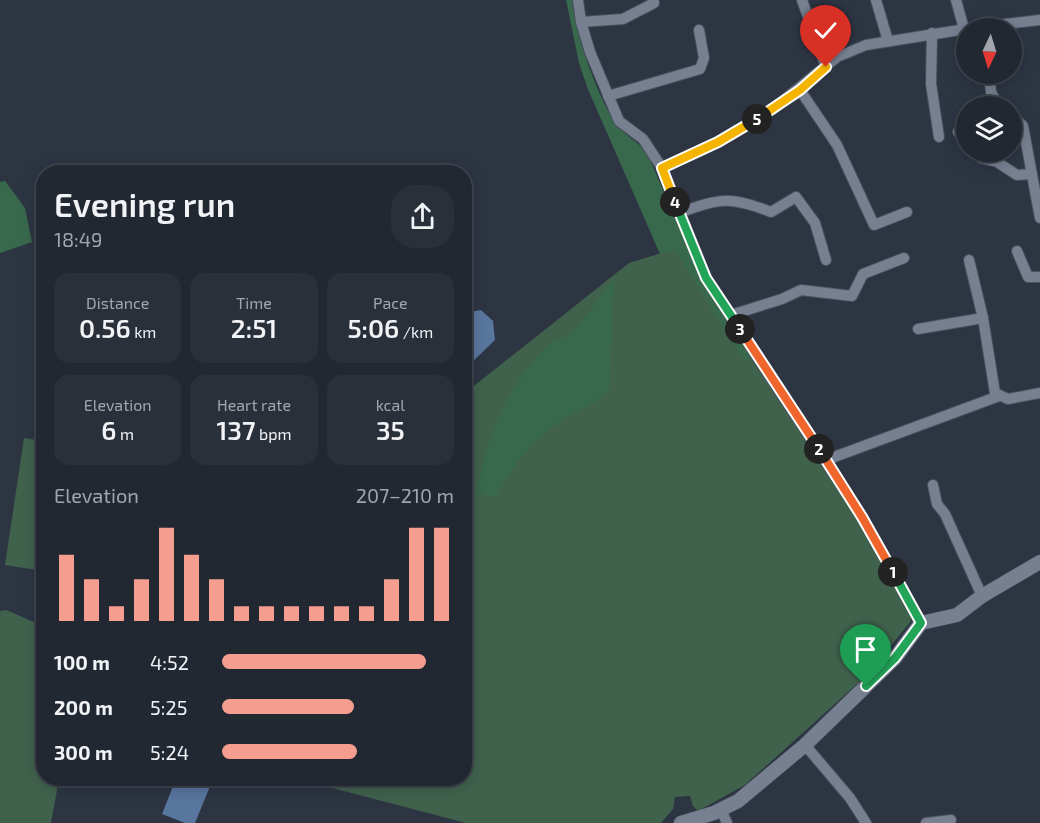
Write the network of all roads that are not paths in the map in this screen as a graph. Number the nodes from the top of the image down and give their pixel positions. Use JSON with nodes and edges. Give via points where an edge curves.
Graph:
{"nodes":[{"id":1,"x":578,"y":0,"type":"edge"},
{"id":2,"x":802,"y":0,"type":"edge"},
{"id":3,"x":876,"y":0,"type":"edge"},
{"id":4,"x":956,"y":0,"type":"edge"},
{"id":5,"x":654,"y":3,"type":"dead end"},
{"id":6,"x":963,"y":18,"type":"edge"},
{"id":7,"x":1040,"y":20,"type":"edge"},
{"id":8,"x":580,"y":22,"type":"junction"},
{"id":9,"x":1022,"y":23,"type":"edge"},
{"id":10,"x":699,"y":30,"type":"dead end"},
{"id":11,"x":956,"y":30,"type":"edge"},
{"id":12,"x":932,"y":33,"type":"junction"},
{"id":13,"x":888,"y":41,"type":"junction"},
{"id":14,"x":826,"y":67,"type":"junction"},
{"id":15,"x":800,"y":90,"type":"junction"},
{"id":16,"x":608,"y":96,"type":"junction"},
{"id":17,"x":1022,"y":125,"type":"edge"},
{"id":18,"x":939,"y":136,"type":"dead end"},
{"id":19,"x":997,"y":162,"type":"edge"},
{"id":20,"x":662,"y":168,"type":"junction"},
{"id":21,"x":1032,"y":174,"type":"junction"},
{"id":22,"x":908,"y":212,"type":"dead end"},
{"id":23,"x":679,"y":213,"type":"junction"},
{"id":24,"x":1040,"y":218,"type":"edge"},
{"id":25,"x":1017,"y":251,"type":"dead end"},
{"id":26,"x":904,"y":258,"type":"dead end"},
{"id":27,"x":826,"y":260,"type":"dead end"},
{"id":28,"x":969,"y":260,"type":"dead end"},
{"id":29,"x":1040,"y":277,"type":"edge"},
{"id":30,"x":731,"y":315,"type":"junction"},
{"id":31,"x":983,"y":318,"type":"junction"},
{"id":32,"x":918,"y":329,"type":"dead end"},
{"id":33,"x":1040,"y":393,"type":"edge"},
{"id":34,"x":999,"y":396,"type":"junction"},
{"id":35,"x":826,"y":460,"type":"junction"},
{"id":36,"x":933,"y":485,"type":"dead end"},
{"id":37,"x":1040,"y":562,"type":"edge"},
{"id":38,"x":982,"y":596,"type":"junction"},
{"id":39,"x":921,"y":623,"type":"junction"},
{"id":40,"x":805,"y":745,"type":"junction"},
{"id":41,"x":721,"y":810,"type":"junction"},
{"id":42,"x":704,"y":820,"type":"edge"},
{"id":43,"x":951,"y":820,"type":"dead end"},
{"id":44,"x":681,"y":823,"type":"edge"},
{"id":45,"x":727,"y":823,"type":"edge"},
{"id":46,"x":866,"y":823,"type":"edge"},
{"id":47,"x":926,"y":823,"type":"edge"}],
"edges":[{"from":1,"to":8,"type":"street"},
{"from":2,"to":14,"type":"street"},
{"from":3,"to":13,"type":"street"},
{"from":4,"to":6,"type":"street"},
{"from":5,"to":8,"type":"street","via":[[624,19]]},
{"from":7,"to":9,"type":"street"},
{"from":8,"to":16,"type":"street"},
{"from":10,"to":16,"type":"street","via":[[704,58],[700,69]]},
{"from":11,"to":12,"type":"street"},
{"from":12,"to":13,"type":"street"},
{"from":12,"to":18,"type":"street","via":[[930,84]]},
{"from":13,"to":14,"type":"street","via":[[837,57]]},
{"from":14,"to":15,"type":"street"},
{"from":15,"to":20,"type":"street","via":[[718,142]]},
{"from":15,"to":22,"type":"street","via":[[837,146],[874,225]]},
{"from":16,"to":20,"type":"street","via":[[619,121],[643,139]]},
{"from":17,"to":21,"type":"street"},
{"from":19,"to":21,"type":"street","via":[[1017,175]]},
{"from":20,"to":23,"type":"street"},
{"from":21,"to":24,"type":"street"},
{"from":23,"to":27,"type":"street","via":[[724,199],[771,212],[796,197],[815,223]]},
{"from":23,"to":30,"type":"street","via":[[706,278]]},
{"from":25,"to":29,"type":"street","via":[[1028,277]]},
{"from":26,"to":30,"type":"street","via":[[863,274],[852,296],[801,290]]},
{"from":28,"to":31,"type":"street"},
{"from":30,"to":35,"type":"street"},
{"from":31,"to":32,"type":"street"},
{"from":31,"to":34,"type":"street","via":[[993,387]]},
{"from":33,"to":34,"type":"street","via":[[1008,399]]},
{"from":34,"to":35,"type":"street"},
{"from":35,"to":39,"type":"street"},
{"from":36,"to":38,"type":"street","via":[[937,504]]},
{"from":37,"to":38,"type":"street"},
{"from":38,"to":39,"type":"street","via":[[957,615]]},
{"from":39,"to":40,"type":"street","via":[[895,658]]},
{"from":40,"to":41,"type":"street","via":[[738,801]]},
{"from":40,"to":46,"type":"street"},
{"from":41,"to":42,"type":"street"},
{"from":41,"to":45,"type":"street"},
{"from":42,"to":44,"type":"street"},
{"from":43,"to":47,"type":"street"}]}
